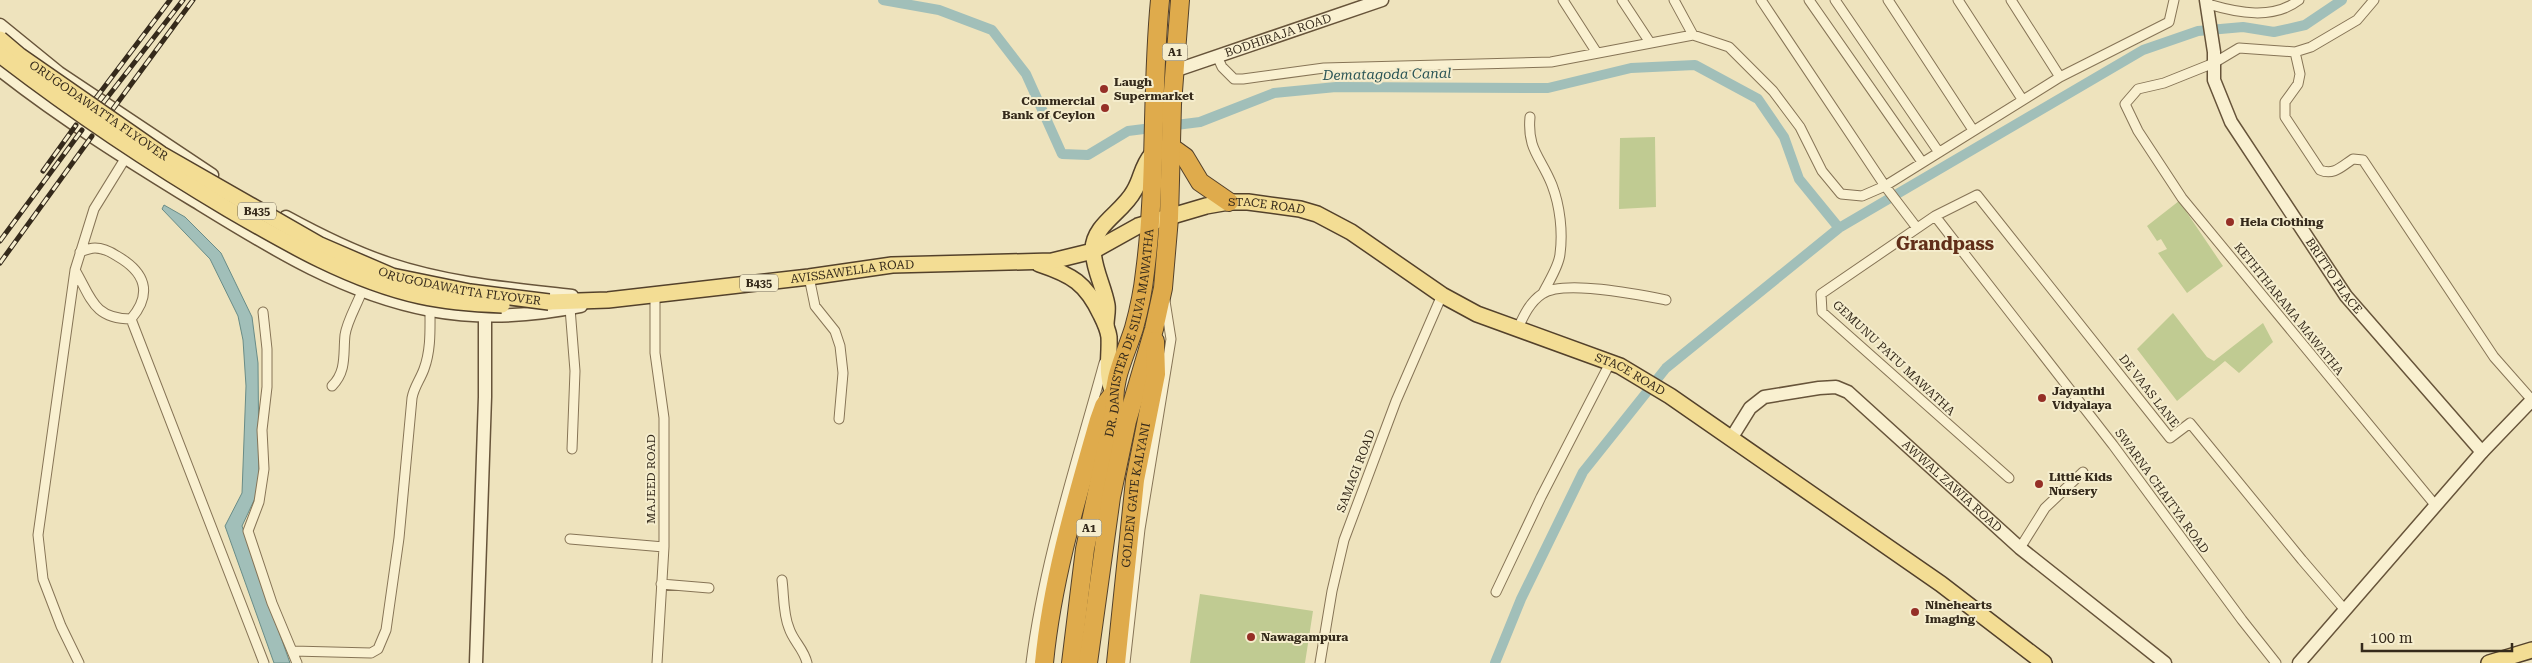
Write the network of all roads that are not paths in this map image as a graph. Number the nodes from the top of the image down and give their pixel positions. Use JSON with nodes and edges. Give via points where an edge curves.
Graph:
{"nodes":[{"id":1,"x":1160,"y":0,"type":"edge"},
{"id":2,"x":1180,"y":0,"type":"edge"},
{"id":3,"x":1382,"y":0,"type":"edge"},
{"id":4,"x":1563,"y":0,"type":"edge"},
{"id":5,"x":1622,"y":0,"type":"edge"},
{"id":6,"x":1674,"y":0,"type":"edge"},
{"id":7,"x":1761,"y":0,"type":"edge"},
{"id":8,"x":1809,"y":0,"type":"edge"},
{"id":9,"x":1835,"y":0,"type":"edge"},
{"id":10,"x":1888,"y":0,"type":"edge"},
{"id":11,"x":1958,"y":0,"type":"edge"},
{"id":12,"x":2011,"y":0,"type":"edge"},
{"id":13,"x":2174,"y":0,"type":"edge"},
{"id":14,"x":2300,"y":0,"type":"edge"},
{"id":15,"x":2374,"y":0,"type":"edge"},
{"id":16,"x":2208,"y":6,"type":"edge"},
{"id":17,"x":0,"y":25,"type":"edge"},
{"id":18,"x":1693,"y":34,"type":"junction"},
{"id":19,"x":0,"y":39,"type":"edge"},
{"id":20,"x":1649,"y":42,"type":"junction"},
{"id":21,"x":2295,"y":52,"type":"junction"},
{"id":22,"x":1597,"y":53,"type":"junction"},
{"id":23,"x":0,"y":55,"type":"edge"},
{"id":24,"x":1217,"y":56,"type":"junction"},
{"id":25,"x":2214,"y":57,"type":"junction"},
{"id":26,"x":0,"y":70,"type":"edge"},
{"id":27,"x":1174,"y":71,"type":"junction"},
{"id":28,"x":59,"y":73,"type":"junction"},
{"id":29,"x":2060,"y":77,"type":"junction"},
{"id":30,"x":2022,"y":99,"type":"junction"},
{"id":31,"x":38,"y":100,"type":"junction"},
{"id":32,"x":1530,"y":117,"type":"dead end"},
{"id":33,"x":144,"y":130,"type":"junction"},
{"id":34,"x":1973,"y":130,"type":"junction"},
{"id":35,"x":1171,"y":145,"type":"junction"},
{"id":36,"x":1152,"y":149,"type":"junction"},
{"id":37,"x":1938,"y":151,"type":"junction"},
{"id":38,"x":126,"y":158,"type":"junction"},
{"id":39,"x":1922,"y":162,"type":"junction"},
{"id":40,"x":1885,"y":186,"type":"junction"},
{"id":41,"x":1978,"y":195,"type":"joint"},
{"id":42,"x":1229,"y":202,"type":"junction"},
{"id":43,"x":1935,"y":216,"type":"junction"},
{"id":44,"x":1169,"y":218,"type":"junction"},
{"id":45,"x":1149,"y":222,"type":"junction"},
{"id":46,"x":1917,"y":228,"type":"junction"},
{"id":47,"x":1093,"y":250,"type":"junction"},
{"id":48,"x":80,"y":252,"type":"junction"},
{"id":49,"x":1033,"y":262,"type":"junction"},
{"id":50,"x":75,"y":270,"type":"junction"},
{"id":51,"x":809,"y":277,"type":"junction"},
{"id":52,"x":1162,"y":288,"type":"junction"},
{"id":53,"x":362,"y":292,"type":"junction"},
{"id":54,"x":1543,"y":292,"type":"junction"},
{"id":55,"x":655,"y":295,"type":"junction"},
{"id":56,"x":1442,"y":295,"type":"junction"},
{"id":57,"x":608,"y":300,"type":"junction"},
{"id":58,"x":1666,"y":300,"type":"dead end"},
{"id":59,"x":549,"y":302,"type":"junction"},
{"id":60,"x":570,"y":308,"type":"junction"},
{"id":61,"x":430,"y":310,"type":"junction"},
{"id":62,"x":263,"y":312,"type":"dead end"},
{"id":63,"x":485,"y":315,"type":"junction"},
{"id":64,"x":131,"y":319,"type":"junction"},
{"id":65,"x":1106,"y":325,"type":"junction"},
{"id":66,"x":1518,"y":328,"type":"junction"},
{"id":67,"x":1154,"y":329,"type":"junction"},
{"id":68,"x":1108,"y":348,"type":"junction"},
{"id":69,"x":1610,"y":363,"type":"junction"},
{"id":70,"x":332,"y":386,"type":"dead end"},
{"id":71,"x":1113,"y":394,"type":"junction"},
{"id":72,"x":2532,"y":400,"type":"edge"},
{"id":73,"x":839,"y":419,"type":"dead end"},
{"id":74,"x":1732,"y":437,"type":"junction"},
{"id":75,"x":572,"y":448,"type":"dead end"},
{"id":76,"x":2482,"y":452,"type":"junction"},
{"id":77,"x":2083,"y":472,"type":"dead end"},
{"id":78,"x":2009,"y":478,"type":"dead end"},
{"id":79,"x":2436,"y":506,"type":"junction"},
{"id":80,"x":570,"y":539,"type":"dead end"},
{"id":81,"x":664,"y":547,"type":"junction"},
{"id":82,"x":2020,"y":548,"type":"junction"},
{"id":83,"x":782,"y":580,"type":"dead end"},
{"id":84,"x":662,"y":584,"type":"junction"},
{"id":85,"x":709,"y":588,"type":"dead end"},
{"id":86,"x":1496,"y":592,"type":"dead end"},
{"id":87,"x":2345,"y":610,"type":"junction"},
{"id":88,"x":2532,"y":650,"type":"edge"},
{"id":89,"x":293,"y":651,"type":"junction"},
{"id":90,"x":79,"y":663,"type":"edge"},
{"id":91,"x":264,"y":663,"type":"edge"},
{"id":92,"x":297,"y":663,"type":"edge"},
{"id":93,"x":476,"y":663,"type":"edge"},
{"id":94,"x":657,"y":663,"type":"edge"},
{"id":95,"x":807,"y":663,"type":"edge"},
{"id":96,"x":1031,"y":663,"type":"edge"},
{"id":97,"x":1044,"y":663,"type":"edge"},
{"id":98,"x":1071,"y":663,"type":"edge"},
{"id":99,"x":1088,"y":663,"type":"edge"},
{"id":100,"x":1116,"y":663,"type":"edge"},
{"id":101,"x":1125,"y":663,"type":"edge"},
{"id":102,"x":1320,"y":663,"type":"edge"},
{"id":103,"x":2044,"y":663,"type":"edge"},
{"id":104,"x":2165,"y":663,"type":"edge"},
{"id":105,"x":2276,"y":663,"type":"edge"},
{"id":106,"x":2299,"y":663,"type":"edge"},
{"id":107,"x":2489,"y":663,"type":"edge"}],
"edges":[{"from":1,"to":36,"type":"highway","name":"DR. DANISTER DE SILVA MAWATHA","number":"A1","via":[[1155,46]]},
{"from":2,"to":27,"type":"highway","name":"DR. DANISTER DE SILVA MAWATHA","number":"A1"},
{"from":3,"to":24,"type":"street","name":"BODHIRAJA ROAD"},
{"from":4,"to":22,"type":"street"},
{"from":5,"to":20,"type":"street"},
{"from":6,"to":18,"type":"street"},
{"from":7,"to":40,"type":"street"},
{"from":8,"to":39,"type":"street"},
{"from":9,"to":37,"type":"street"},
{"from":10,"to":34,"type":"street"},
{"from":11,"to":30,"type":"street"},
{"from":12,"to":29,"type":"street"},
{"from":13,"to":29,"type":"street","via":[[2169,22]]},
{"from":14,"to":16,"type":"street","via":[[2266,13]]},
{"from":15,"to":21,"type":"street","via":[[2358,20],[2311,47]]},
{"from":16,"to":25,"type":"street","name":"BRITTO PLACE"},
{"from":17,"to":28,"type":"street"},
{"from":18,"to":20,"type":"street"},
{"from":18,"to":40,"type":"street","via":[[1729,47],[1773,91],[1800,127],[1822,171],[1841,194],[1862,196]]},
{"from":19,"to":59,"type":"main road","name":"ORUGODAWATTA FLYOVER","number":"B435","bridge":true,"via":[[161,154],[320,245],[392,276],[470,292]]},
{"from":20,"to":22,"type":"street"},
{"from":21,"to":25,"type":"street","via":[[2239,48]]},
{"from":21,"to":72,"type":"street","via":[[2300,74],[2298,84],[2285,102],[2285,117],[2320,170],[2333,172],[2353,158],[2363,160],[2494,357]]},
{"from":22,"to":24,"type":"street","via":[[1551,62],[1324,68],[1234,79],[1222,67]]},
{"from":23,"to":59,"type":"main road","name":"ORUGODAWATTA FLYOVER","number":"B435","bridge":true,"via":[[70,109],[154,165],[266,231],[354,275],[419,296],[463,303],[516,306]]},
{"from":24,"to":27,"type":"street","name":"BODHIRAJA ROAD"},
{"from":25,"to":76,"type":"street","name":"BRITTO PLACE","via":[[2214,80],[2231,122],[2346,296]]},
{"from":25,"to":79,"type":"street","name":"KETHTHARAMA MAWATHA","via":[[2164,83],[2138,89],[2125,104],[2138,131],[2182,198]]},
{"from":26,"to":31,"type":"street"},
{"from":27,"to":35,"type":"highway","name":"DR. DANISTER DE SILVA MAWATHA","number":"A1"},
{"from":28,"to":31,"type":"street"},
{"from":28,"to":33,"type":"street"},
{"from":29,"to":30,"type":"street"},
{"from":30,"to":34,"type":"street"},
{"from":31,"to":38,"type":"street"},
{"from":32,"to":54,"type":"street","via":[[1528,135],[1552,184],[1560,210],[1560,255]]},
{"from":33,"to":38,"type":"street"},
{"from":33,"to":57,"type":"street","via":[[201,168],[299,224],[390,265],[470,284]]},
{"from":34,"to":37,"type":"street"},
{"from":35,"to":42,"type":"highway","via":[[1185,156],[1200,182]]},
{"from":35,"to":44,"type":"highway","name":"DR. DANISTER DE SILVA MAWATHA","number":"A1"},
{"from":36,"to":45,"type":"highway","name":"DR. DANISTER DE SILVA MAWATHA","number":"A1"},
{"from":36,"to":47,"type":"main road","via":[[1128,202],[1098,231]]},
{"from":37,"to":39,"type":"street"},
{"from":38,"to":48,"type":"street","via":[[94,208]]},
{"from":38,"to":53,"type":"street","via":[[268,244]]},
{"from":39,"to":40,"type":"street"},
{"from":40,"to":46,"type":"street"},
{"from":41,"to":43,"type":"street","name":"GEMUNU PATU MAWATHA"},
{"from":41,"to":87,"type":"street","name":"DE VAAS LANE","via":[[2170,438],[2190,422]]},
{"from":42,"to":44,"type":"main road","name":"STACE ROAD","via":[[1200,207]]},
{"from":42,"to":56,"type":"main road","name":"STACE ROAD","via":[[1279,205],[1317,214],[1351,232]]},
{"from":43,"to":46,"type":"street","name":"GEMUNU PATU MAWATHA"},
{"from":43,"to":105,"type":"street","name":"SWARNA CHAITYA ROAD","via":[[2113,445]]},
{"from":44,"to":45,"type":"main road","name":"STACE ROAD"},
{"from":44,"to":52,"type":"highway","name":"DR. DANISTER DE SILVA MAWATHA","number":"A1"},
{"from":45,"to":47,"type":"main road","name":"AVISSAWELLA ROAD","number":"B435"},
{"from":45,"to":71,"type":"highway","name":"DR. DANISTER DE SILVA MAWATHA","number":"A1","via":[[1139,308]]},
{"from":46,"to":78,"type":"street","name":"GEMUNU PATU MAWATHA","via":[[1821,294],[1822,312]]},
{"from":47,"to":49,"type":"main road","name":"AVISSAWELLA ROAD","number":"B435","via":[[1059,260]]},
{"from":47,"to":65,"type":"main road","via":[[1107,307]]},
{"from":48,"to":50,"type":"street"},
{"from":48,"to":64,"type":"street","via":[[95,248],[109,251],[139,272],[143,287],[142,304]]},
{"from":49,"to":51,"type":"main road","name":"AVISSAWELLA ROAD","number":"B435","via":[[892,264]]},
{"from":49,"to":65,"type":"main road","via":[[1084,286]]},
{"from":50,"to":64,"type":"street","via":[[94,306],[118,319]]},
{"from":50,"to":90,"type":"street","via":[[38,535],[43,579]]},
{"from":51,"to":55,"type":"main road","name":"AVISSAWELLA ROAD","number":"B435"},
{"from":51,"to":73,"type":"street","via":[[815,306],[835,331],[840,346],[843,374]]},
{"from":52,"to":67,"type":"highway","name":"DR. DANISTER DE SILVA MAWATHA","number":"A1"},
{"from":52,"to":101,"type":"street","via":[[1171,339],[1140,529]]},
{"from":53,"to":61,"type":"street"},
{"from":53,"to":70,"type":"street","via":[[345,336],[346,349],[340,378]]},
{"from":54,"to":58,"type":"street","via":[[1608,289]]},
{"from":54,"to":66,"type":"street","via":[[1533,302]]},
{"from":55,"to":57,"type":"main road","name":"AVISSAWELLA ROAD","number":"B435"},
{"from":55,"to":81,"type":"street","name":"MAJEED ROAD","via":[[655,353],[664,418]]},
{"from":56,"to":66,"type":"main road","name":"STACE ROAD","via":[[1477,314]]},
{"from":56,"to":102,"type":"street","name":"SAMAGI ROAD","via":[[1396,401],[1344,540]]},
{"from":57,"to":59,"type":"main road","name":"AVISSAWELLA ROAD","number":"B435"},
{"from":57,"to":60,"type":"street"},
{"from":60,"to":63,"type":"street"},
{"from":60,"to":75,"type":"street","via":[[575,371]]},
{"from":61,"to":63,"type":"street"},
{"from":61,"to":89,"type":"street","via":[[430,343],[424,370],[412,398],[399,538],[386,630],[378,650],[371,653]]},
{"from":62,"to":89,"type":"street","via":[[267,349],[262,438],[264,469],[259,502],[248,531],[272,603]]},
{"from":63,"to":93,"type":"street"},
{"from":64,"to":91,"type":"street"},
{"from":65,"to":68,"type":"main road"},
{"from":66,"to":69,"type":"main road","name":"STACE ROAD"},
{"from":67,"to":99,"type":"highway","name":"DR. DANISTER DE SILVA MAWATHA","number":"A1","via":[[1136,387],[1110,497]]},
{"from":67,"to":100,"type":"highway","name":"GOLDEN GATE KALYANI","via":[[1156,374],[1135,480]]},
{"from":68,"to":71,"type":"main road","via":[[1107,378]]},
{"from":68,"to":96,"type":"street","via":[[1078,461],[1058,521],[1036,618]]},
{"from":69,"to":74,"type":"main road","name":"STACE ROAD","via":[[1670,396]]},
{"from":69,"to":86,"type":"street"},
{"from":71,"to":97,"type":"highway","via":[[1104,406],[1064,550],[1048,626]]},
{"from":71,"to":98,"type":"highway","name":"DR. DANISTER DE SILVA MAWATHA","number":"A1","via":[[1115,408],[1085,550]]},
{"from":72,"to":76,"type":"street"},
{"from":74,"to":82,"type":"street","name":"AWWAL ZAWIA ROAD","via":[[1750,408],[1764,397],[1836,387],[1848,392]]},
{"from":74,"to":103,"type":"main road","name":"STACE ROAD","via":[[1941,584]]},
{"from":76,"to":79,"type":"street"},
{"from":77,"to":82,"type":"street","via":[[2046,508]]},
{"from":79,"to":87,"type":"street"},
{"from":80,"to":81,"type":"street"},
{"from":81,"to":84,"type":"street","name":"MAJEED ROAD"},
{"from":82,"to":104,"type":"street","name":"AWWAL ZAWIA ROAD"},
{"from":83,"to":95,"type":"street","via":[[788,626]]},
{"from":84,"to":85,"type":"street"},
{"from":84,"to":94,"type":"street","name":"MAJEED ROAD"},
{"from":87,"to":106,"type":"street"},
{"from":88,"to":107,"type":"main road"},
{"from":89,"to":92,"type":"street"}]}
